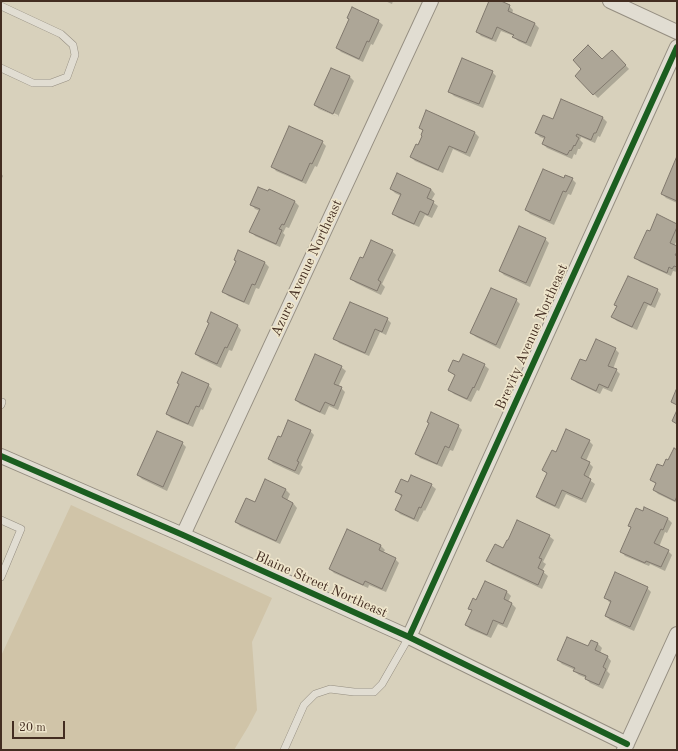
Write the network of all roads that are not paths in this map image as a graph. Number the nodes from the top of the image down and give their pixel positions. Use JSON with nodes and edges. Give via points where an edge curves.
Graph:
{"nodes":[{"id":1,"x":432,"y":1,"type":"edge"},
{"id":2,"x":610,"y":1,"type":"edge"},
{"id":3,"x":1,"y":6,"type":"edge"},
{"id":4,"x":677,"y":32,"type":"edge"},
{"id":5,"x":677,"y":47,"type":"edge"},
{"id":6,"x":1,"y":68,"type":"edge"},
{"id":7,"x":1,"y":402,"type":"edge"},
{"id":8,"x":1,"y":405,"type":"edge"},
{"id":9,"x":1,"y":456,"type":"edge"},
{"id":10,"x":1,"y":520,"type":"edge"},
{"id":11,"x":183,"y":536,"type":"junction"},
{"id":12,"x":1,"y":576,"type":"edge"},
{"id":13,"x":677,"y":634,"type":"edge"},
{"id":14,"x":409,"y":638,"type":"junction"},
{"id":15,"x":625,"y":747,"type":"edge"},
{"id":16,"x":284,"y":750,"type":"edge"}],
"edges":[{"from":1,"to":11,"type":"street","name":"Azure Avenue Northeast"},
{"from":2,"to":4,"type":"street"},
{"from":3,"to":6,"type":"lane","via":[[61,34],[73,45],[75,55],[67,76],[51,83],[33,83]]},
{"from":5,"to":14,"type":"street","name":"Brevity Avenue Northeast"},
{"from":7,"to":8,"type":"lane"},
{"from":9,"to":11,"type":"street","name":"Blaine Street Northeast"},
{"from":10,"to":12,"type":"lane","via":[[22,529]]},
{"from":11,"to":14,"type":"street","name":"Blaine Street Northeast"},
{"from":13,"to":15,"type":"street"},
{"from":14,"to":15,"type":"street","name":"Blaine Street Northeast"},
{"from":14,"to":16,"type":"lane","via":[[382,684],[374,692],[330,689],[315,694],[304,705]]}]}
